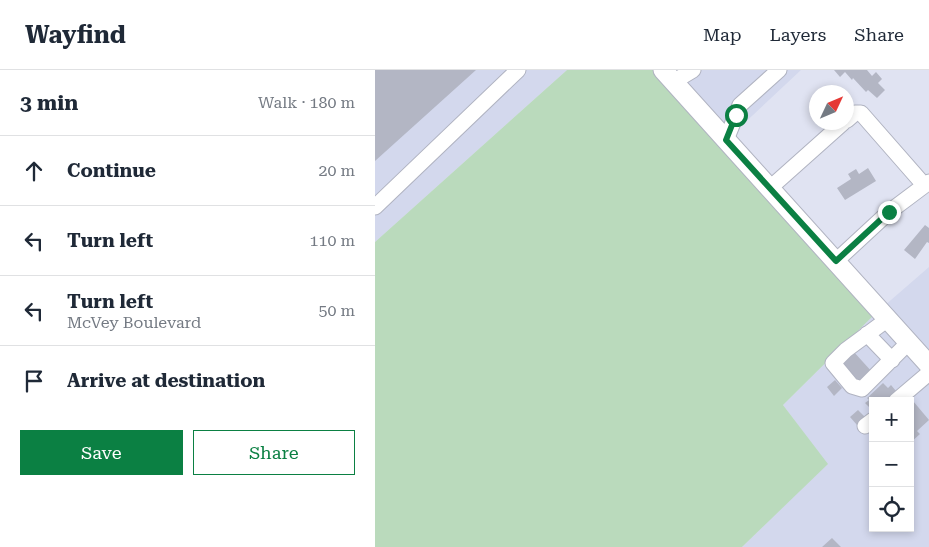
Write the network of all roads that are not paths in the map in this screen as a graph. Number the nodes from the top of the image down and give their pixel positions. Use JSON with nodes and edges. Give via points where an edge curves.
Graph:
{"nodes":[{"id":1,"x":501,"y":70,"type":"edge"},
{"id":2,"x":518,"y":70,"type":"edge"},
{"id":3,"x":693,"y":70,"type":"edge"},
{"id":4,"x":779,"y":70,"type":"edge"},
{"id":5,"x":668,"y":76,"type":"edge"},
{"id":6,"x":489,"y":97,"type":"junction"},
{"id":7,"x":854,"y":113,"type":"edge"},
{"id":8,"x":835,"y":130,"type":"edge"},
{"id":9,"x":726,"y":140,"type":"junction"},
{"id":10,"x":927,"y":184,"type":"edge"},
{"id":11,"x":770,"y":188,"type":"junction"},
{"id":12,"x":375,"y":207,"type":"edge"},
{"id":13,"x":836,"y":261,"type":"junction"},
{"id":14,"x":888,"y":319,"type":"junction"},
{"id":15,"x":867,"y":334,"type":"junction"},
{"id":16,"x":909,"y":342,"type":"junction"},
{"id":17,"x":892,"y":360,"type":"junction"},
{"id":18,"x":929,"y":364,"type":"edge"},
{"id":19,"x":929,"y":373,"type":"edge"},
{"id":20,"x":901,"y":397,"type":"edge"}],
"edges":[{"from":1,"to":6,"type":"street"},
{"from":2,"to":6,"type":"street"},
{"from":3,"to":5,"type":"street"},
{"from":4,"to":9,"type":"street","via":[[740,105]]},
{"from":5,"to":9,"type":"main road"},
{"from":6,"to":12,"type":"street"},
{"from":7,"to":10,"type":"street","via":[[861,113]]},
{"from":8,"to":11,"type":"street"},
{"from":9,"to":11,"type":"main road"},
{"from":10,"to":13,"type":"street","via":[[889,212]]},
{"from":11,"to":13,"type":"main road"},
{"from":13,"to":14,"type":"main road"},
{"from":14,"to":15,"type":"street"},
{"from":14,"to":16,"type":"main road"},
{"from":15,"to":17,"type":"street"},
{"from":15,"to":17,"type":"street","via":[[833,363],[853,386],[862,388]]},
{"from":16,"to":17,"type":"street"},
{"from":16,"to":18,"type":"main road"},
{"from":19,"to":20,"type":"street"}]}
